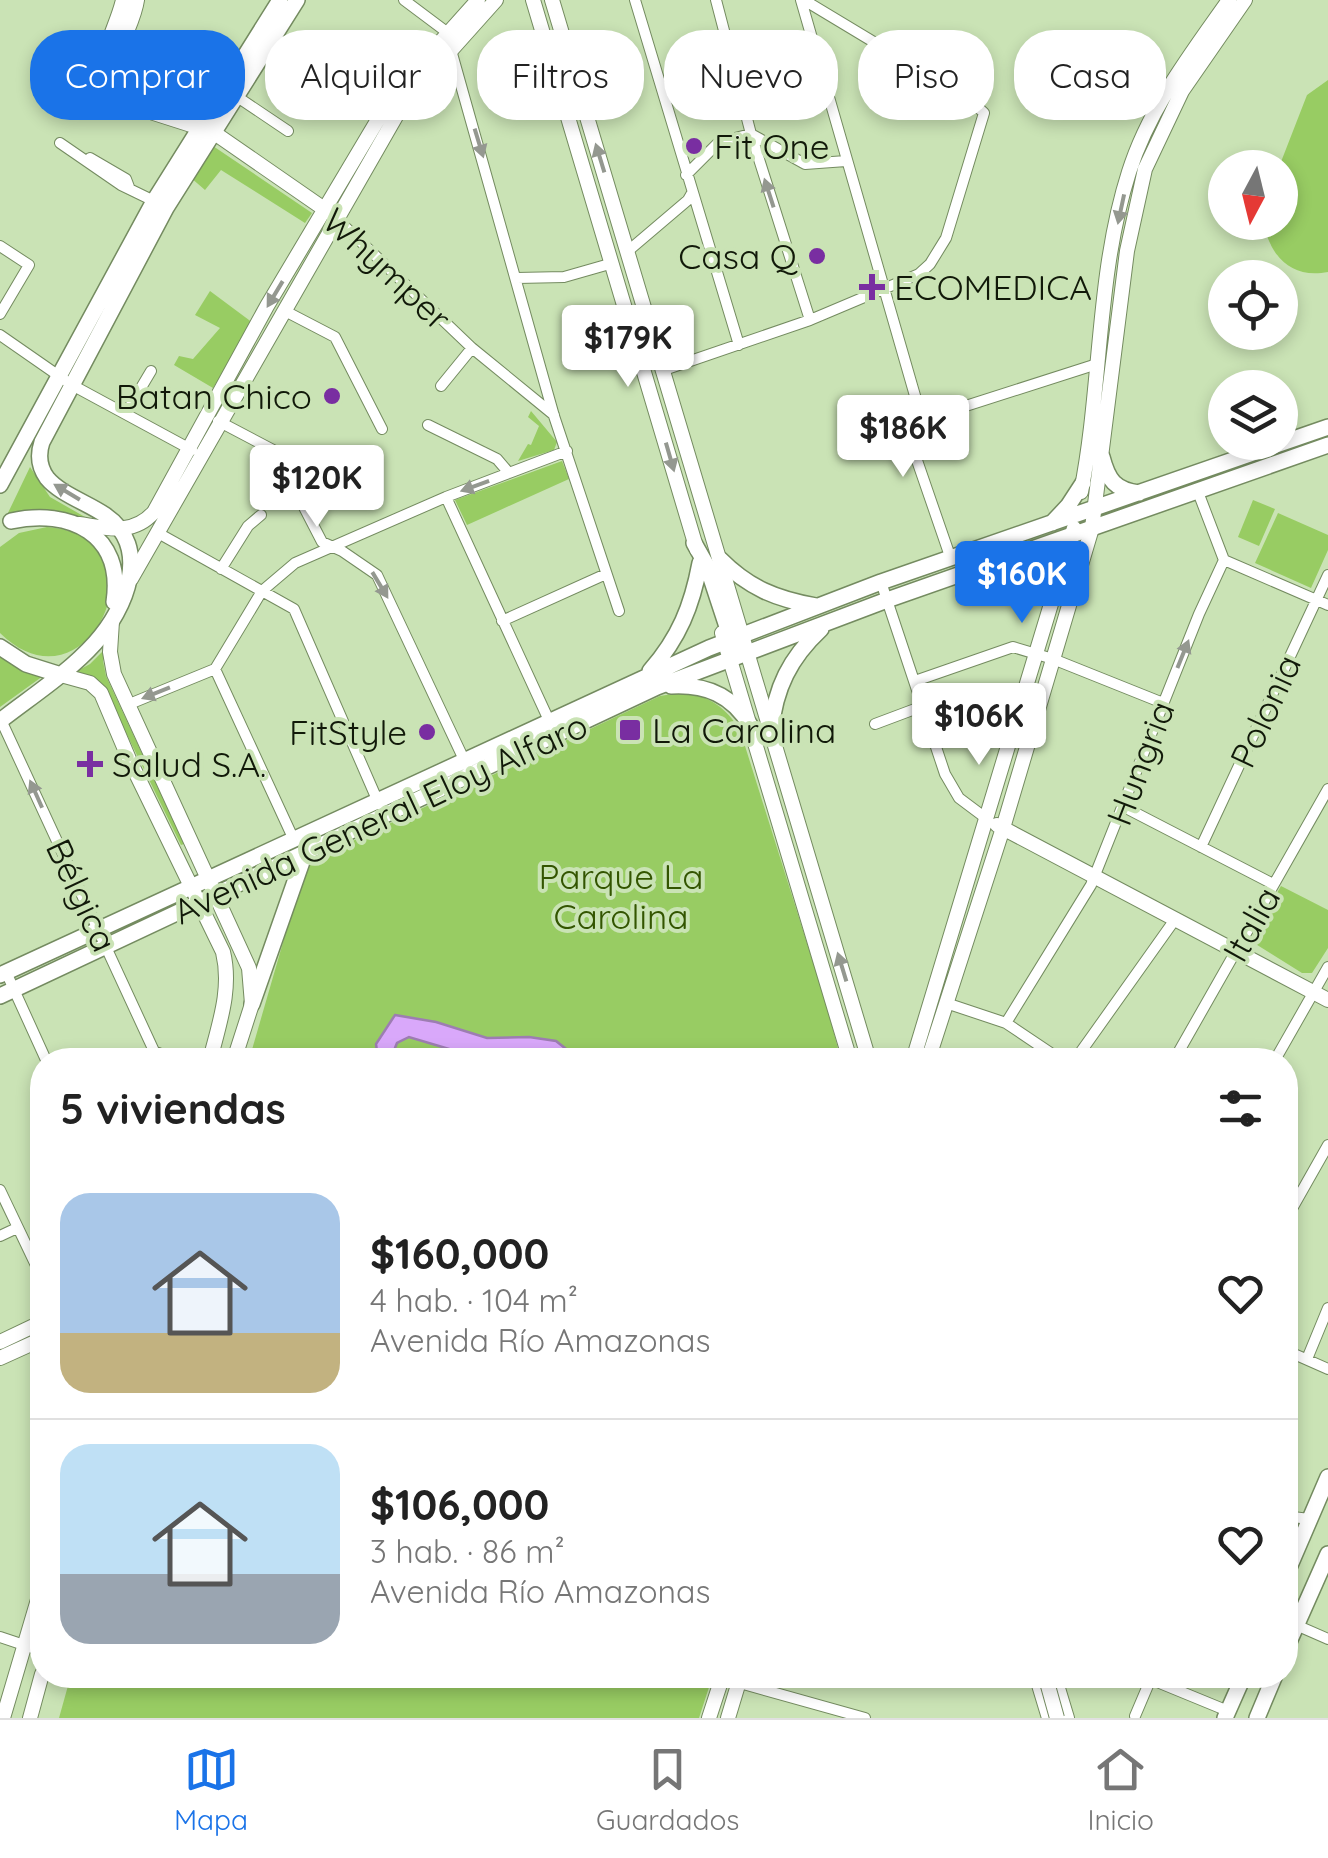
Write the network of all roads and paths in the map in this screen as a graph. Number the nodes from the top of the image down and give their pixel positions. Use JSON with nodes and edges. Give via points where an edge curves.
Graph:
{"nodes":[{"id":1,"x":123,"y":0,"type":"edge"},
{"id":2,"x":137,"y":0,"type":"edge"},
{"id":3,"x":280,"y":0,"type":"edge"},
{"id":4,"x":298,"y":0,"type":"edge"},
{"id":5,"x":404,"y":0,"type":"edge"},
{"id":6,"x":478,"y":0,"type":"edge"},
{"id":7,"x":496,"y":0,"type":"edge"},
{"id":8,"x":533,"y":0,"type":"edge"},
{"id":9,"x":552,"y":0,"type":"edge"},
{"id":10,"x":635,"y":0,"type":"edge"},
{"id":11,"x":716,"y":0,"type":"edge"},
{"id":12,"x":802,"y":0,"type":"edge"},
{"id":13,"x":1229,"y":0,"type":"edge"},
{"id":14,"x":1246,"y":0,"type":"edge"},
{"id":15,"x":444,"y":30,"type":"edge"},
{"id":16,"x":451,"y":30,"type":"edge"},
{"id":17,"x":457,"y":42,"type":"edge"},
{"id":18,"x":457,"y":74,"type":"edge"},
{"id":19,"x":245,"y":82,"type":"edge"},
{"id":20,"x":245,"y":102,"type":"edge"},
{"id":21,"x":211,"y":120,"type":"edge"},
{"id":22,"x":380,"y":120,"type":"edge"},
{"id":23,"x":393,"y":120,"type":"edge"},
{"id":24,"x":205,"y":126,"type":"junction"},
{"id":25,"x":288,"y":131,"type":"dead end"},
{"id":26,"x":750,"y":134,"type":"junction"},
{"id":27,"x":60,"y":143,"type":"dead end"},
{"id":28,"x":846,"y":161,"type":"junction"},
{"id":29,"x":686,"y":175,"type":"junction"},
{"id":30,"x":692,"y":192,"type":"junction"},
{"id":31,"x":154,"y":201,"type":"junction"},
{"id":32,"x":332,"y":215,"type":"junction"},
{"id":33,"x":0,"y":246,"type":"edge"},
{"id":34,"x":628,"y":251,"type":"junction"},
{"id":35,"x":612,"y":263,"type":"junction"},
{"id":36,"x":516,"y":278,"type":"junction"},
{"id":37,"x":885,"y":289,"type":"junction"},
{"id":38,"x":285,"y":311,"type":"junction"},
{"id":39,"x":0,"y":314,"type":"edge"},
{"id":40,"x":810,"y":320,"type":"junction"},
{"id":41,"x":0,"y":335,"type":"edge"},
{"id":42,"x":738,"y":345,"type":"junction"},
{"id":43,"x":472,"y":348,"type":"junction"},
{"id":44,"x":1097,"y":364,"type":"junction"},
{"id":45,"x":150,"y":370,"type":"dead end"},
{"id":46,"x":664,"y":370,"type":"junction"},
{"id":47,"x":66,"y":380,"type":"junction"},
{"id":48,"x":440,"y":386,"type":"dead end"},
{"id":49,"x":126,"y":414,"type":"junction"},
{"id":50,"x":554,"y":416,"type":"junction"},
{"id":51,"x":214,"y":419,"type":"junction"},
{"id":52,"x":922,"y":420,"type":"junction"},
{"id":53,"x":428,"y":425,"type":"dead end"},
{"id":54,"x":1328,"y":427,"type":"edge"},
{"id":55,"x":382,"y":429,"type":"dead end"},
{"id":56,"x":1328,"y":445,"type":"edge"},
{"id":57,"x":566,"y":451,"type":"junction"},
{"id":58,"x":196,"y":452,"type":"junction"},
{"id":59,"x":1102,"y":458,"type":"junction"},
{"id":60,"x":509,"y":473,"type":"junction"},
{"id":61,"x":1082,"y":483,"type":"junction"},
{"id":62,"x":0,"y":485,"type":"edge"},
{"id":63,"x":1198,"y":492,"type":"junction"},
{"id":64,"x":1139,"y":493,"type":"junction"},
{"id":65,"x":446,"y":496,"type":"junction"},
{"id":66,"x":1095,"y":510,"type":"junction"},
{"id":67,"x":261,"y":515,"type":"dead end"},
{"id":68,"x":1076,"y":517,"type":"junction"},
{"id":69,"x":10,"y":521,"type":"dead end"},
{"id":70,"x":77,"y":524,"type":"junction"},
{"id":71,"x":1048,"y":526,"type":"junction"},
{"id":72,"x":1092,"y":528,"type":"junction"},
{"id":73,"x":120,"y":530,"type":"junction"},
{"id":74,"x":158,"y":533,"type":"junction"},
{"id":75,"x":1073,"y":535,"type":"junction"},
{"id":76,"x":694,"y":543,"type":"junction"},
{"id":77,"x":331,"y":546,"type":"junction"},
{"id":78,"x":1036,"y":546,"type":"junction"},
{"id":79,"x":951,"y":558,"type":"junction"},
{"id":80,"x":720,"y":560,"type":"junction"},
{"id":81,"x":1224,"y":560,"type":"junction"},
{"id":82,"x":700,"y":563,"type":"junction"},
{"id":83,"x":1064,"y":565,"type":"junction"},
{"id":84,"x":221,"y":569,"type":"junction"},
{"id":85,"x":606,"y":574,"type":"junction"},
{"id":86,"x":1328,"y":575,"type":"edge"},
{"id":87,"x":130,"y":580,"type":"junction"},
{"id":88,"x":881,"y":582,"type":"junction"},
{"id":89,"x":262,"y":591,"type":"junction"},
{"id":90,"x":888,"y":600,"type":"junction"},
{"id":91,"x":1322,"y":603,"type":"edge"},
{"id":92,"x":820,"y":606,"type":"junction"},
{"id":93,"x":620,"y":610,"type":"dead end"},
{"id":94,"x":502,"y":620,"type":"junction"},
{"id":95,"x":112,"y":621,"type":"junction"},
{"id":96,"x":828,"y":622,"type":"junction"},
{"id":97,"x":734,"y":645,"type":"junction"},
{"id":98,"x":0,"y":648,"type":"edge"},
{"id":99,"x":1037,"y":653,"type":"junction"},
{"id":100,"x":1053,"y":659,"type":"junction"},
{"id":101,"x":215,"y":669,"type":"junction"},
{"id":102,"x":61,"y":675,"type":"junction"},
{"id":103,"x":915,"y":681,"type":"junction"},
{"id":104,"x":650,"y":683,"type":"junction"},
{"id":105,"x":1163,"y":703,"type":"junction"},
{"id":106,"x":127,"y":705,"type":"junction"},
{"id":107,"x":923,"y":706,"type":"junction"},
{"id":108,"x":1,"y":720,"type":"edge"},
{"id":109,"x":548,"y":720,"type":"junction"},
{"id":110,"x":874,"y":724,"type":"dead end"},
{"id":111,"x":750,"y":726,"type":"junction"},
{"id":112,"x":771,"y":730,"type":"junction"},
{"id":113,"x":557,"y":737,"type":"junction"},
{"id":114,"x":464,"y":760,"type":"junction"},
{"id":115,"x":472,"y":776,"type":"junction"},
{"id":116,"x":1328,"y":789,"type":"edge"},
{"id":117,"x":377,"y":800,"type":"junction"},
{"id":118,"x":1124,"y":807,"type":"junction"},
{"id":119,"x":385,"y":817,"type":"junction"},
{"id":120,"x":987,"y":819,"type":"junction"},
{"id":121,"x":1003,"y":828,"type":"junction"},
{"id":122,"x":294,"y":840,"type":"junction"},
{"id":123,"x":1201,"y":847,"type":"junction"},
{"id":124,"x":304,"y":856,"type":"junction"},
{"id":125,"x":1095,"y":874,"type":"junction"},
{"id":126,"x":1273,"y":884,"type":"junction"},
{"id":127,"x":212,"y":888,"type":"junction"},
{"id":128,"x":194,"y":896,"type":"junction"},
{"id":129,"x":1176,"y":918,"type":"junction"},
{"id":130,"x":102,"y":939,"type":"junction"},
{"id":131,"x":1236,"y":950,"type":"junction"},
{"id":132,"x":1328,"y":968,"type":"edge"},
{"id":133,"x":3,"y":974,"type":"edge"},
{"id":134,"x":7,"y":993,"type":"edge"},
{"id":135,"x":1321,"y":996,"type":"edge"},
{"id":136,"x":946,"y":1003,"type":"junction"},
{"id":137,"x":252,"y":1004,"type":"junction"},
{"id":138,"x":1006,"y":1023,"type":"junction"},
{"id":139,"x":39,"y":1048,"type":"edge"},
{"id":140,"x":153,"y":1048,"type":"edge"},
{"id":141,"x":213,"y":1048,"type":"edge"},
{"id":142,"x":238,"y":1048,"type":"edge"},
{"id":143,"x":846,"y":1048,"type":"edge"},
{"id":144,"x":866,"y":1048,"type":"edge"},
{"id":145,"x":917,"y":1048,"type":"edge"},
{"id":146,"x":932,"y":1048,"type":"edge"},
{"id":147,"x":1042,"y":1048,"type":"edge"},
{"id":148,"x":1084,"y":1048,"type":"edge"},
{"id":149,"x":1181,"y":1048,"type":"edge"},
{"id":150,"x":1284,"y":1048,"type":"edge"},
{"id":151,"x":1328,"y":1145,"type":"edge"},
{"id":152,"x":0,"y":1190,"type":"edge"},
{"id":153,"x":1298,"y":1197,"type":"edge"},
{"id":154,"x":18,"y":1228,"type":"junction"},
{"id":155,"x":0,"y":1236,"type":"edge"},
{"id":156,"x":30,"y":1253,"type":"edge"},
{"id":157,"x":1328,"y":1308,"type":"edge"},
{"id":158,"x":30,"y":1328,"type":"edge"},
{"id":159,"x":0,"y":1342,"type":"edge"},
{"id":160,"x":30,"y":1344,"type":"edge"},
{"id":161,"x":1298,"y":1355,"type":"edge"},
{"id":162,"x":0,"y":1358,"type":"edge"},
{"id":163,"x":1307,"y":1359,"type":"junction"},
{"id":164,"x":1328,"y":1369,"type":"edge"},
{"id":165,"x":1328,"y":1477,"type":"edge"},
{"id":166,"x":1298,"y":1518,"type":"edge"},
{"id":167,"x":1309,"y":1519,"type":"junction"},
{"id":168,"x":1298,"y":1546,"type":"edge"},
{"id":169,"x":1328,"y":1554,"type":"edge"},
{"id":170,"x":1298,"y":1621,"type":"edge"},
{"id":171,"x":30,"y":1625,"type":"edge"},
{"id":172,"x":1298,"y":1626,"type":"edge"},
{"id":173,"x":0,"y":1637,"type":"edge"},
{"id":174,"x":1328,"y":1638,"type":"edge"},
{"id":175,"x":24,"y":1644,"type":"junction"},
{"id":176,"x":30,"y":1646,"type":"edge"},
{"id":177,"x":38,"y":1688,"type":"edge"},
{"id":178,"x":719,"y":1688,"type":"edge"},
{"id":179,"x":737,"y":1688,"type":"edge"},
{"id":180,"x":769,"y":1688,"type":"edge"},
{"id":181,"x":1043,"y":1688,"type":"edge"},
{"id":182,"x":1048,"y":1688,"type":"edge"},
{"id":183,"x":1055,"y":1688,"type":"edge"},
{"id":184,"x":1146,"y":1688,"type":"edge"},
{"id":185,"x":1173,"y":1688,"type":"edge"},
{"id":186,"x":1238,"y":1688,"type":"edge"},
{"id":187,"x":1269,"y":1688,"type":"edge"},
{"id":188,"x":1056,"y":1714,"type":"edge"},
{"id":189,"x":1227,"y":1715,"type":"edge"},
{"id":190,"x":1135,"y":1716,"type":"edge"},
{"id":191,"x":3,"y":1718,"type":"edge"},
{"id":192,"x":30,"y":1718,"type":"edge"},
{"id":193,"x":709,"y":1718,"type":"edge"},
{"id":194,"x":728,"y":1718,"type":"edge"},
{"id":195,"x":865,"y":1718,"type":"edge"},
{"id":196,"x":1256,"y":1718,"type":"edge"}],
"edges":[{"from":1,"to":24,"type":"main road","name":"Whymper","via":[[102,58],[106,90],[133,109]]},
{"from":2,"to":24,"type":"main road","name":"Whymper","via":[[117,59],[120,84]]},
{"from":3,"to":24,"type":"main road"},
{"from":4,"to":19,"type":"main road"},
{"from":5,"to":15,"type":"street"},
{"from":6,"to":16,"type":"main road"},
{"from":7,"to":17,"type":"main road"},
{"from":8,"to":35,"type":"main road"},
{"from":34,"to":9,"type":"main road","one_way":true},
{"from":10,"to":29,"type":"street"},
{"from":11,"to":26,"type":"street"},
{"from":12,"to":28,"type":"street"},
{"from":12,"to":37,"type":"street","via":[[984,113],[940,251],[919,274]]},
{"from":13,"to":44,"type":"main road","one_way":true,"via":[[1166,89],[1129,172]]},
{"from":14,"to":59,"type":"main road","via":[[1182,90],[1145,169],[1127,250]]},
{"from":18,"to":36,"type":"street","one_way":true},
{"from":20,"to":25,"type":"street"},
{"from":21,"to":24,"type":"main road"},
{"from":22,"to":32,"type":"main road"},
{"from":23,"to":32,"type":"main road"},
{"from":24,"to":31,"type":"main road"},
{"from":24,"to":32,"type":"main road","name":"Whymper"},
{"from":24,"to":47,"type":"main road","via":[[166,208]]},
{"from":26,"to":28,"type":"street","via":[[805,164]]},
{"from":26,"to":29,"type":"street","via":[[719,142]]},
{"from":40,"to":26,"type":"street","one_way":true},
{"from":27,"to":31,"type":"street"},
{"from":28,"to":37,"type":"street"},
{"from":29,"to":30,"type":"street"},
{"from":30,"to":34,"type":"street"},
{"from":30,"to":42,"type":"street"},
{"from":31,"to":47,"type":"main road"},
{"from":32,"to":38,"type":"main road"},
{"from":32,"to":43,"type":"street","name":"Whymper"},
{"from":32,"to":51,"type":"main road","one_way":true,"via":[[267,306]]},
{"from":33,"to":39,"type":"street","via":[[27,262],[28,270]]},
{"from":34,"to":46,"type":"main road"},
{"from":35,"to":36,"type":"street","via":[[564,277]]},
{"from":35,"to":76,"type":"main road","one_way":true},
{"from":36,"to":50,"type":"street"},
{"from":37,"to":40,"type":"street"},
{"from":37,"to":52,"type":"street"},
{"from":38,"to":51,"type":"main road"},
{"from":38,"to":55,"type":"street","via":[[334,337]]},
{"from":40,"to":42,"type":"street"},
{"from":41,"to":47,"type":"street"},
{"from":42,"to":46,"type":"street"},
{"from":43,"to":48,"type":"street"},
{"from":43,"to":50,"type":"street","name":"Whymper"},
{"from":44,"to":52,"type":"street"},
{"from":44,"to":61,"type":"main road"},
{"from":45,"to":49,"type":"street"},
{"from":46,"to":80,"type":"main road"},
{"from":47,"to":49,"type":"street"},
{"from":47,"to":62,"type":"main road"},
{"from":73,"to":47,"type":"main road","one_way":true,"via":[[50,482],[42,469],[39,451]]},
{"from":49,"to":58,"type":"street"},
{"from":50,"to":57,"type":"street"},
{"from":51,"to":58,"type":"main road"},
{"from":51,"to":77,"type":"street","via":[[275,451],[322,542]]},
{"from":52,"to":79,"type":"street","via":[[912,430],[912,444]]},
{"from":53,"to":60,"type":"street","via":[[497,459]]},
{"from":54,"to":64,"type":"main road","name":"Avenida General Eloy Alfaro"},
{"from":56,"to":63,"type":"main road","name":"Avenida General Eloy Alfaro"},
{"from":57,"to":60,"type":"street"},
{"from":57,"to":85,"type":"street"},
{"from":58,"to":73,"type":"main road","via":[[154,512]]},
{"from":58,"to":74,"type":"main road"},
{"from":59,"to":64,"type":"main road","via":[[1112,484]]},
{"from":59,"to":66,"type":"main road"},
{"from":60,"to":65,"type":"street","one_way":true},
{"from":61,"to":68,"type":"main road"},
{"from":61,"to":71,"type":"main road"},
{"from":63,"to":72,"type":"main road","name":"Avenida General Eloy Alfaro"},
{"from":63,"to":81,"type":"street"},
{"from":64,"to":66,"type":"main road","name":"Avenida General Eloy Alfaro"},
{"from":65,"to":77,"type":"street"},
{"from":65,"to":94,"type":"street"},
{"from":66,"to":68,"type":"main road","name":"Avenida General Eloy Alfaro"},
{"from":66,"to":72,"type":"main road"},
{"from":67,"to":84,"type":"street"},
{"from":68,"to":71,"type":"main road","name":"Avenida General Eloy Alfaro"},
{"from":68,"to":75,"type":"main road"},
{"from":69,"to":70,"type":"main road"},
{"from":70,"to":73,"type":"main road"},
{"from":70,"to":95,"type":"main road","via":[[110,557],[117,581]]},
{"from":71,"to":79,"type":"main road","name":"Avenida General Eloy Alfaro"},
{"from":72,"to":75,"type":"main road","name":"Avenida General Eloy Alfaro"},
{"from":72,"to":100,"type":"main road"},
{"from":73,"to":87,"type":"main road"},
{"from":74,"to":84,"type":"street"},
{"from":74,"to":87,"type":"main road"},
{"from":75,"to":78,"type":"main road","name":"Avenida General Eloy Alfaro"},
{"from":75,"to":83,"type":"main road"},
{"from":76,"to":82,"type":"main road"},
{"from":76,"to":97,"type":"main road"},
{"from":77,"to":89,"type":"street","via":[[295,563]]},
{"from":77,"to":114,"type":"street","one_way":true,"via":[[377,575]]},
{"from":78,"to":83,"type":"main road","via":[[1058,553]]},
{"from":78,"to":90,"type":"main road","name":"Avenida General Eloy Alfaro"},
{"from":79,"to":88,"type":"main road","name":"Avenida General Eloy Alfaro"},
{"from":80,"to":92,"type":"main road","via":[[763,593]]},
{"from":80,"to":97,"type":"main road"},
{"from":81,"to":91,"type":"street"},
{"from":105,"to":81,"type":"street","name":"Hungria","one_way":true},
{"from":82,"to":97,"type":"main road"},
{"from":82,"to":104,"type":"main road","via":[[693,599]]},
{"from":83,"to":99,"type":"main road"},
{"from":84,"to":89,"type":"street"},
{"from":85,"to":93,"type":"street"},
{"from":85,"to":94,"type":"street"},
{"from":86,"to":91,"type":"street","name":"Polonia"},
{"from":87,"to":95,"type":"main road"},
{"from":88,"to":90,"type":"street"},
{"from":88,"to":92,"type":"main road","name":"Avenida General Eloy Alfaro"},
{"from":89,"to":101,"type":"street"},
{"from":89,"to":117,"type":"street","via":[[294,609]]},
{"from":90,"to":96,"type":"main road","name":"Avenida General Eloy Alfaro"},
{"from":90,"to":103,"type":"street"},
{"from":91,"to":123,"type":"street","name":"Polonia"},
{"from":92,"to":97,"type":"main road","name":"Avenida General Eloy Alfaro"},
{"from":94,"to":109,"type":"street"},
{"from":95,"to":102,"type":"main road"},
{"from":95,"to":106,"type":"main road","via":[[111,663]]},
{"from":96,"to":97,"type":"main road","name":"Avenida General Eloy Alfaro"},
{"from":96,"to":112,"type":"main road","via":[[786,670]]},
{"from":97,"to":104,"type":"main road","name":"Avenida General Eloy Alfaro"},
{"from":97,"to":111,"type":"main road"},
{"from":97,"to":112,"type":"main road"},
{"from":98,"to":102,"type":"main road"},
{"from":99,"to":100,"type":"street"},
{"from":99,"to":103,"type":"street","via":[[1006,648]]},
{"from":99,"to":120,"type":"main road"},
{"from":100,"to":105,"type":"street"},
{"from":100,"to":121,"type":"main road"},
{"from":101,"to":106,"type":"street","one_way":true},
{"from":101,"to":122,"type":"street"},
{"from":102,"to":108,"type":"main road"},
{"from":102,"to":128,"type":"main road","via":[[102,693]]},
{"from":103,"to":107,"type":"street"},
{"from":104,"to":109,"type":"main road","name":"Avenida General Eloy Alfaro"},
{"from":104,"to":111,"type":"main road","via":[[722,695]]},
{"from":104,"to":113,"type":"main road","name":"Avenida General Eloy Alfaro"},
{"from":105,"to":118,"type":"street","name":"Hungria"},
{"from":106,"to":127,"type":"main road"},
{"from":107,"to":110,"type":"street"},
{"from":107,"to":120,"type":"street","via":[[952,787]]},
{"from":130,"to":108,"type":"street","name":"Bélgica","one_way":true},
{"from":109,"to":113,"type":"street"},
{"from":109,"to":114,"type":"main road","name":"Avenida General Eloy Alfaro"},
{"from":111,"to":143,"type":"main road"},
{"from":144,"to":112,"type":"main road","one_way":true},
{"from":113,"to":115,"type":"main road","name":"Avenida General Eloy Alfaro"},
{"from":114,"to":115,"type":"street"},
{"from":114,"to":117,"type":"main road","name":"Avenida General Eloy Alfaro"},
{"from":115,"to":119,"type":"main road","name":"Avenida General Eloy Alfaro"},
{"from":116,"to":126,"type":"street","name":"Italia"},
{"from":117,"to":119,"type":"street"},
{"from":117,"to":122,"type":"main road","name":"Avenida General Eloy Alfaro"},
{"from":118,"to":123,"type":"street"},
{"from":118,"to":125,"type":"street","name":"Hungria"},
{"from":119,"to":124,"type":"main road","name":"Avenida General Eloy Alfaro"},
{"from":120,"to":121,"type":"main road"},
{"from":120,"to":145,"type":"main road"},
{"from":121,"to":125,"type":"main road"},
{"from":121,"to":136,"type":"main road"},
{"from":122,"to":127,"type":"main road","name":"Avenida General Eloy Alfaro"},
{"from":123,"to":126,"type":"street"},
{"from":124,"to":127,"type":"main road","name":"Avenida General Eloy Alfaro"},
{"from":124,"to":137,"type":"main road"},
{"from":125,"to":129,"type":"main road"},
{"from":125,"to":138,"type":"street","name":"Hungria"},
{"from":126,"to":131,"type":"street","name":"Italia"},
{"from":127,"to":128,"type":"main road","name":"Avenida General Eloy Alfaro"},
{"from":127,"to":137,"type":"main road","via":[[249,968]]},
{"from":128,"to":130,"type":"main road","name":"Avenida General Eloy Alfaro"},
{"from":128,"to":141,"type":"main road","via":[[228,974]]},
{"from":129,"to":131,"type":"main road"},
{"from":129,"to":148,"type":"street"},
{"from":130,"to":133,"type":"main road","name":"Avenida General Eloy Alfaro"},
{"from":130,"to":134,"type":"main road","name":"Avenida General Eloy Alfaro"},
{"from":130,"to":140,"type":"street","name":"Bélgica"},
{"from":131,"to":135,"type":"main road"},
{"from":131,"to":149,"type":"street","name":"Italia"},
{"from":132,"to":135,"type":"street"},
{"from":133,"to":134,"type":"street"},
{"from":134,"to":139,"type":"street"},
{"from":135,"to":150,"type":"street"},
{"from":136,"to":138,"type":"street"},
{"from":136,"to":146,"type":"main road"},
{"from":137,"to":142,"type":"main road"},
{"from":138,"to":147,"type":"street"},
{"from":151,"to":153,"type":"street"},
{"from":152,"to":154,"type":"street"},
{"from":154,"to":155,"type":"street"},
{"from":154,"to":156,"type":"street"},
{"from":157,"to":163,"type":"street"},
{"from":158,"to":159,"type":"main road"},
{"from":160,"to":162,"type":"main road"},
{"from":161,"to":163,"type":"street"},
{"from":163,"to":164,"type":"street"},
{"from":165,"to":167,"type":"main road"},
{"from":166,"to":167,"type":"street"},
{"from":167,"to":168,"type":"main road"},
{"from":169,"to":170,"type":"main road"},
{"from":171,"to":175,"type":"main road"},
{"from":172,"to":174,"type":"street"},
{"from":173,"to":175,"type":"street"},
{"from":175,"to":176,"type":"street"},
{"from":175,"to":191,"type":"main road"},
{"from":177,"to":192,"type":"main road"},
{"from":178,"to":193,"type":"main road"},
{"from":179,"to":194,"type":"main road"},
{"from":180,"to":195,"type":"street"},
{"from":181,"to":188,"type":"main road"},
{"from":182,"to":188,"type":"main road","bridge":true},
{"from":183,"to":188,"type":"main road"},
{"from":184,"to":190,"type":"street"},
{"from":185,"to":189,"type":"street"},
{"from":186,"to":189,"type":"main road"},
{"from":187,"to":196,"type":"main road"}]}
